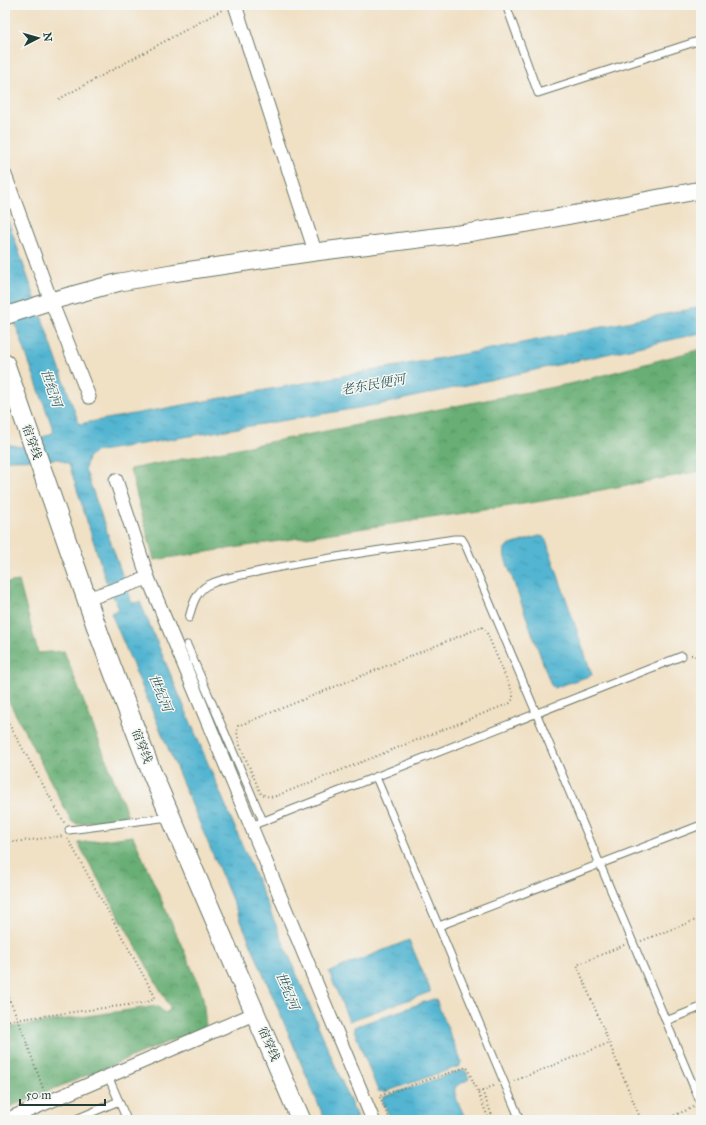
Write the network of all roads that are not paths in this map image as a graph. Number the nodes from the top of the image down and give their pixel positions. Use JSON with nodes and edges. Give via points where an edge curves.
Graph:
{"nodes":[{"id":1,"x":506,"y":5,"type":"edge"},
{"id":2,"x":230,"y":7,"type":"edge"},
{"id":3,"x":701,"y":40,"type":"edge"},
{"id":4,"x":5,"y":175,"type":"edge"},
{"id":5,"x":701,"y":182,"type":"edge"},
{"id":6,"x":701,"y":190,"type":"edge"},
{"id":7,"x":314,"y":249,"type":"junction"},
{"id":8,"x":46,"y":298,"type":"junction"},
{"id":9,"x":5,"y":304,"type":"edge"},
{"id":10,"x":5,"y":316,"type":"edge"},
{"id":11,"x":5,"y":364,"type":"edge"},
{"id":12,"x":89,"y":397,"type":"dead end"},
{"id":13,"x":116,"y":480,"type":"dead end"},
{"id":14,"x":143,"y":580,"type":"junction"},
{"id":15,"x":93,"y":597,"type":"junction"},
{"id":16,"x":189,"y":618,"type":"dead end"},
{"id":17,"x":187,"y":645,"type":"dead end"},
{"id":18,"x":682,"y":656,"type":"road end"},
{"id":19,"x":537,"y":714,"type":"junction"},
{"id":20,"x":239,"y":743,"type":"road end"},
{"id":21,"x":231,"y":746,"type":"junction"},
{"id":22,"x":376,"y":777,"type":"junction"},
{"id":23,"x":171,"y":817,"type":"junction"},
{"id":24,"x":263,"y":821,"type":"junction"},
{"id":25,"x":701,"y":825,"type":"edge"},
{"id":26,"x":251,"y":826,"type":"junction"},
{"id":27,"x":69,"y":830,"type":"road end"},
{"id":28,"x":600,"y":864,"type":"junction"},
{"id":29,"x":439,"y":926,"type":"junction"},
{"id":30,"x":701,"y":1007,"type":"edge"},
{"id":31,"x":256,"y":1013,"type":"junction"},
{"id":32,"x":666,"y":1021,"type":"junction"},
{"id":33,"x":108,"y":1076,"type":"junction"},
{"id":34,"x":119,"y":1101,"type":"junction"},
{"id":35,"x":698,"y":1105,"type":"edge"},
{"id":36,"x":6,"y":1120,"type":"edge"},
{"id":37,"x":74,"y":1120,"type":"edge"},
{"id":38,"x":126,"y":1120,"type":"edge"},
{"id":39,"x":301,"y":1120,"type":"edge"},
{"id":40,"x":373,"y":1120,"type":"edge"},
{"id":41,"x":520,"y":1120,"type":"edge"}],
"edges":[{"from":1,"to":3,"type":"lane","via":[[538,93]]},
{"from":2,"to":7,"type":"street"},
{"from":4,"to":8,"type":"street"},
{"from":5,"to":7,"type":"street","via":[[546,212]]},
{"from":6,"to":7,"type":"street","via":[[468,233]]},
{"from":7,"to":8,"type":"street","via":[[120,282]]},
{"from":8,"to":9,"type":"street"},
{"from":8,"to":10,"type":"street"},
{"from":8,"to":12,"type":"street"},
{"from":11,"to":15,"type":"main road","name":"宿穿线"},
{"from":13,"to":14,"type":"street"},
{"from":14,"to":15,"type":"street"},
{"from":14,"to":26,"type":"street"},
{"from":15,"to":23,"type":"main road","name":"宿穿线","via":[[151,771]]},
{"from":16,"to":19,"type":"lane","via":[[199,593],[207,585],[223,580],[288,565],[462,539]]},
{"from":17,"to":21,"type":"lane"},
{"from":18,"to":19,"type":"lane"},
{"from":19,"to":22,"type":"lane"},
{"from":19,"to":28,"type":"lane"},
{"from":20,"to":21,"type":"lane"},
{"from":21,"to":24,"type":"lane"},
{"from":22,"to":24,"type":"lane"},
{"from":22,"to":29,"type":"lane"},
{"from":23,"to":27,"type":"lane"},
{"from":23,"to":31,"type":"main road","name":"宿穿线"},
{"from":24,"to":26,"type":"lane"},
{"from":25,"to":28,"type":"lane"},
{"from":26,"to":40,"type":"street"},
{"from":28,"to":29,"type":"lane"},
{"from":28,"to":32,"type":"lane"},
{"from":29,"to":41,"type":"lane"},
{"from":30,"to":32,"type":"lane"},
{"from":31,"to":33,"type":"street"},
{"from":31,"to":39,"type":"main road","name":"宿穿线"},
{"from":32,"to":35,"type":"lane"},
{"from":33,"to":34,"type":"lane"},
{"from":33,"to":36,"type":"street"},
{"from":34,"to":37,"type":"lane"},
{"from":34,"to":38,"type":"lane"}]}
